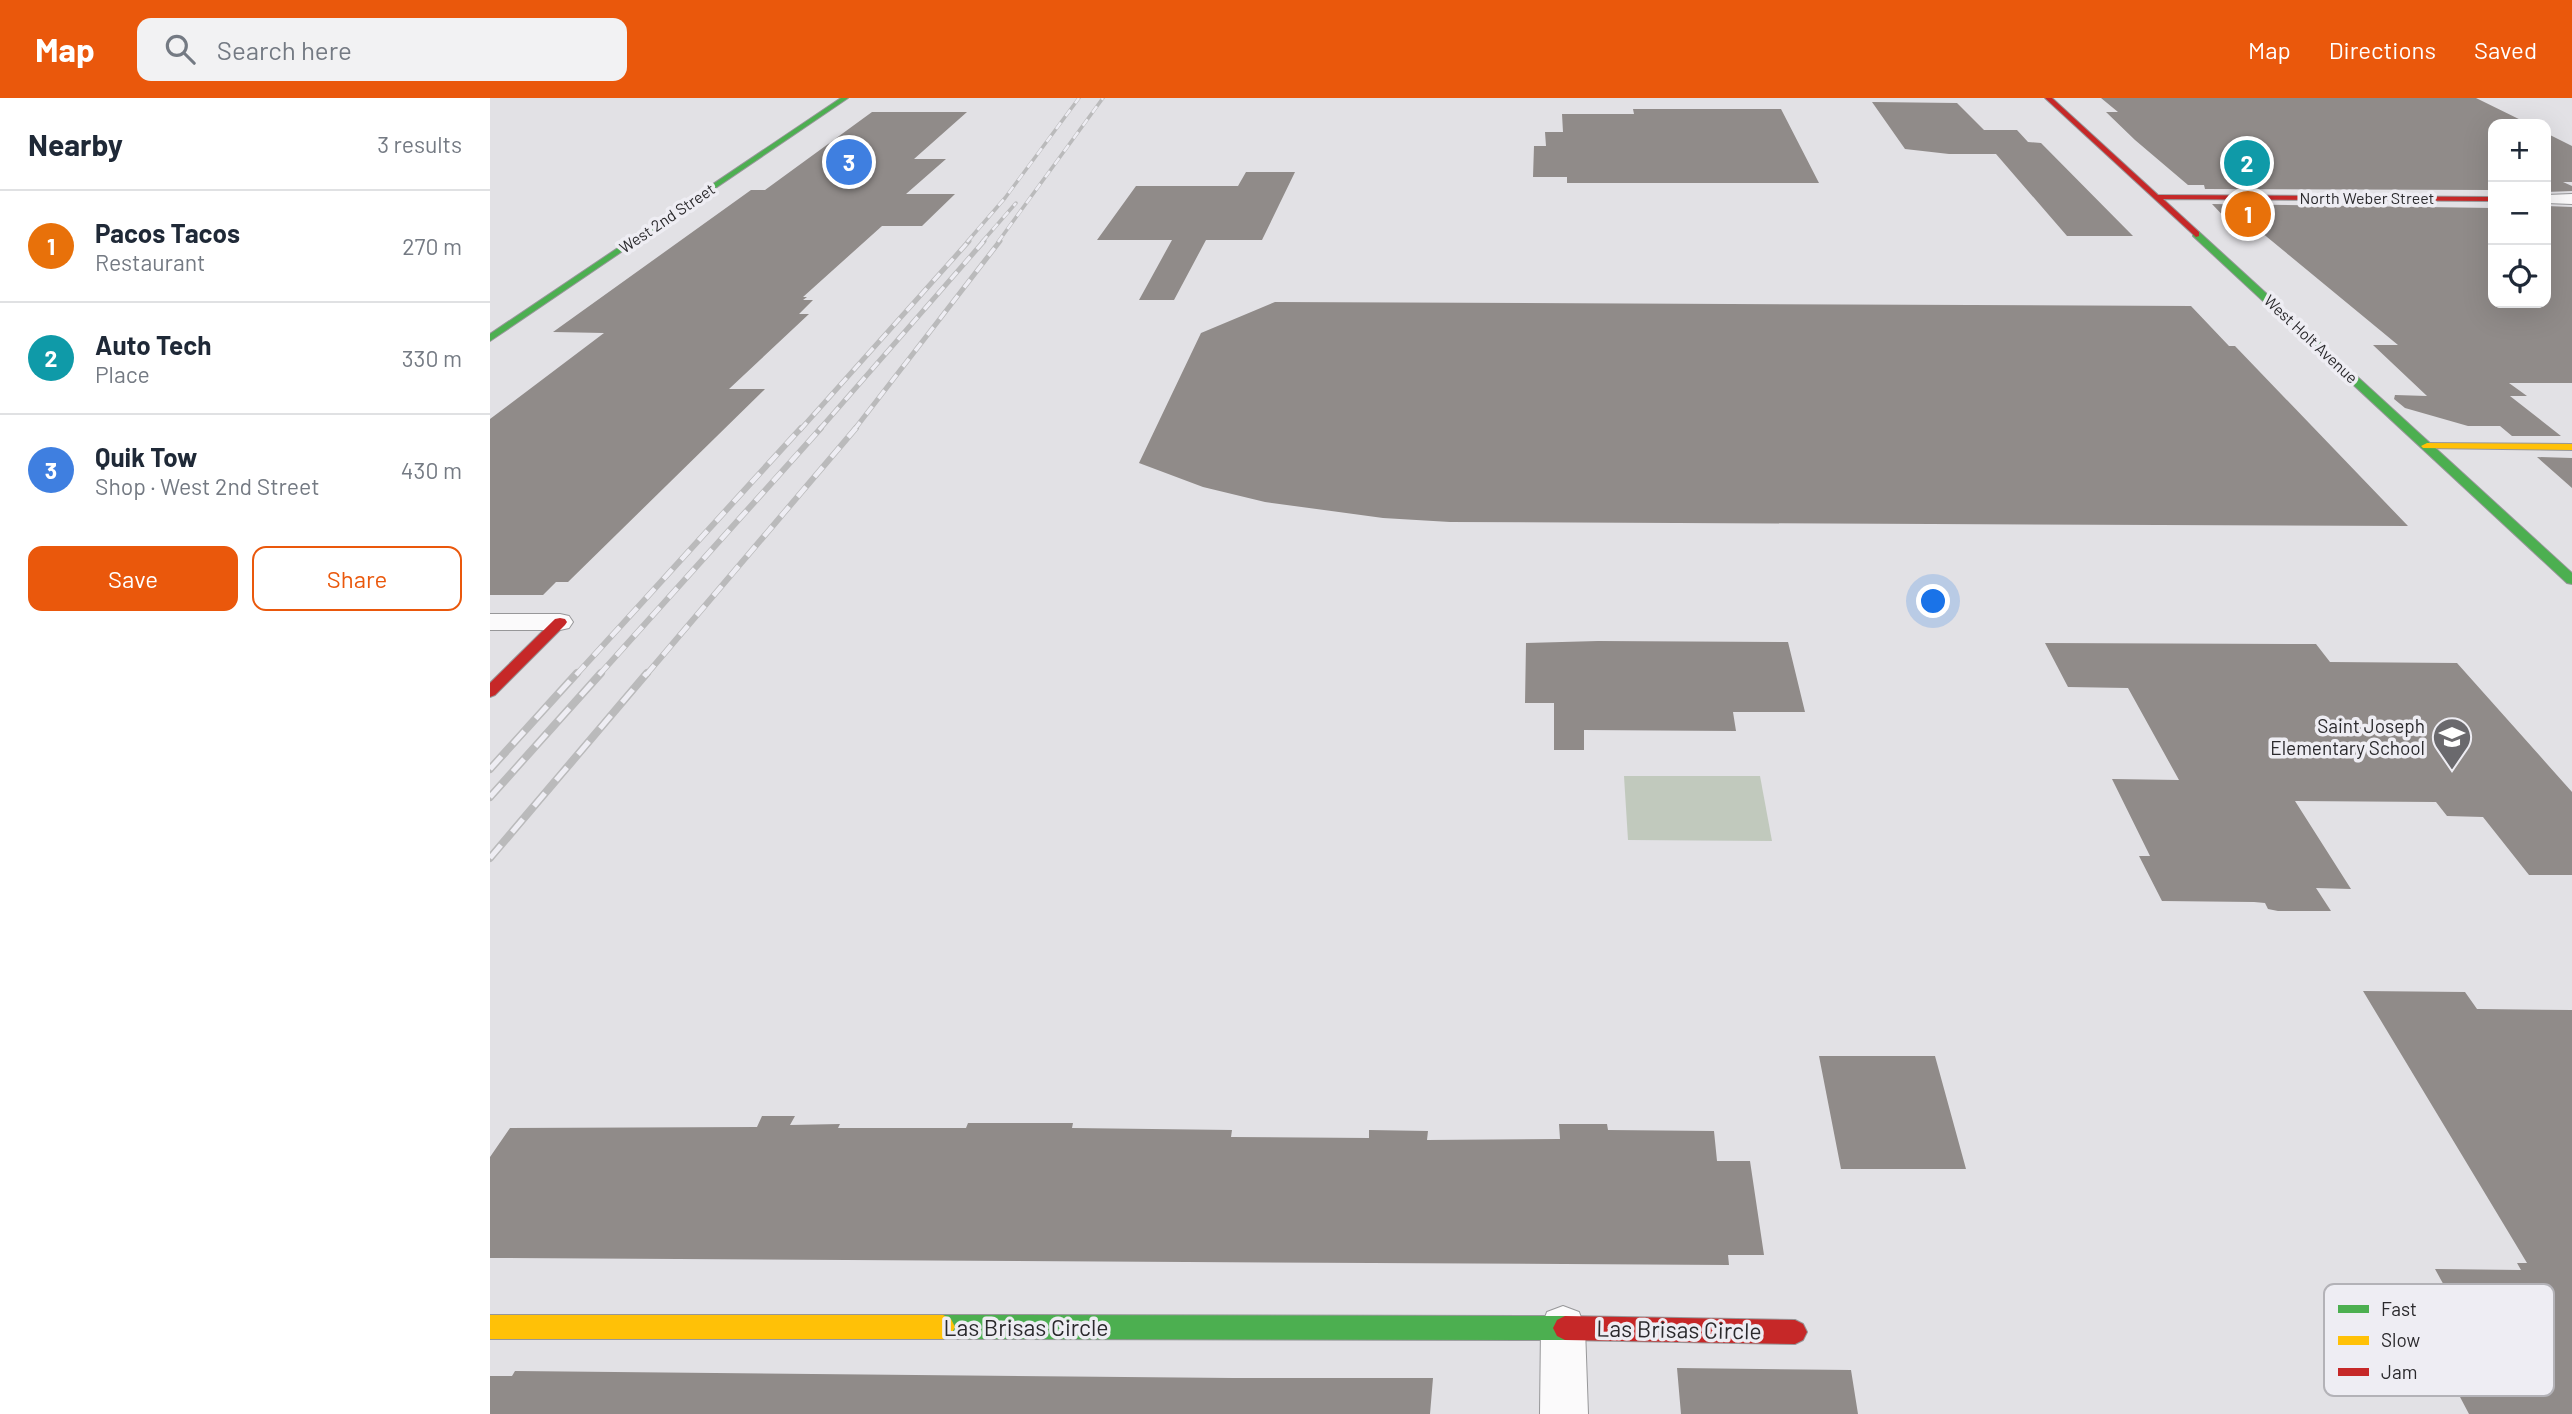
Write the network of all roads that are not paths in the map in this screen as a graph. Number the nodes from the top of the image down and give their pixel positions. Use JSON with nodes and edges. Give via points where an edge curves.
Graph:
{"nodes":[{"id":1,"x":845,"y":98,"type":"edge"},
{"id":2,"x":2048,"y":98,"type":"edge"},
{"id":3,"x":2157,"y":197,"type":"junction"},
{"id":4,"x":2488,"y":199,"type":"edge"},
{"id":5,"x":2551,"y":199,"type":"edge"},
{"id":6,"x":2572,"y":199,"type":"edge"},
{"id":7,"x":490,"y":338,"type":"edge"},
{"id":8,"x":2427,"y":446,"type":"junction"},
{"id":9,"x":2572,"y":447,"type":"edge"},
{"id":10,"x":2572,"y":580,"type":"edge"},
{"id":11,"x":490,"y":622,"type":"edge"},
{"id":12,"x":560,"y":622,"type":"joint"},
{"id":13,"x":490,"y":692,"type":"edge"},
{"id":14,"x":490,"y":1327,"type":"edge"},
{"id":15,"x":1563,"y":1328,"type":"junction"},
{"id":16,"x":1795,"y":1332,"type":"dead end"},
{"id":17,"x":1564,"y":1414,"type":"edge"}],
"edges":[{"from":1,"to":7,"type":"street","name":"West 2nd Street"},
{"from":2,"to":3,"type":"street","name":"West Holt Avenue"},
{"from":3,"to":4,"type":"street","name":"North Weber Street"},
{"from":3,"to":8,"type":"street","name":"West Holt Avenue"},
{"from":5,"to":6,"type":"street"},
{"from":8,"to":9,"type":"street"},
{"from":8,"to":10,"type":"street","name":"West Holt Avenue"},
{"from":11,"to":12,"type":"street"},
{"from":12,"to":13,"type":"street"},
{"from":14,"to":15,"type":"street","name":"Las Brisas Circle"},
{"from":15,"to":16,"type":"street","name":"Las Brisas Circle"},
{"from":15,"to":17,"type":"street"}]}
